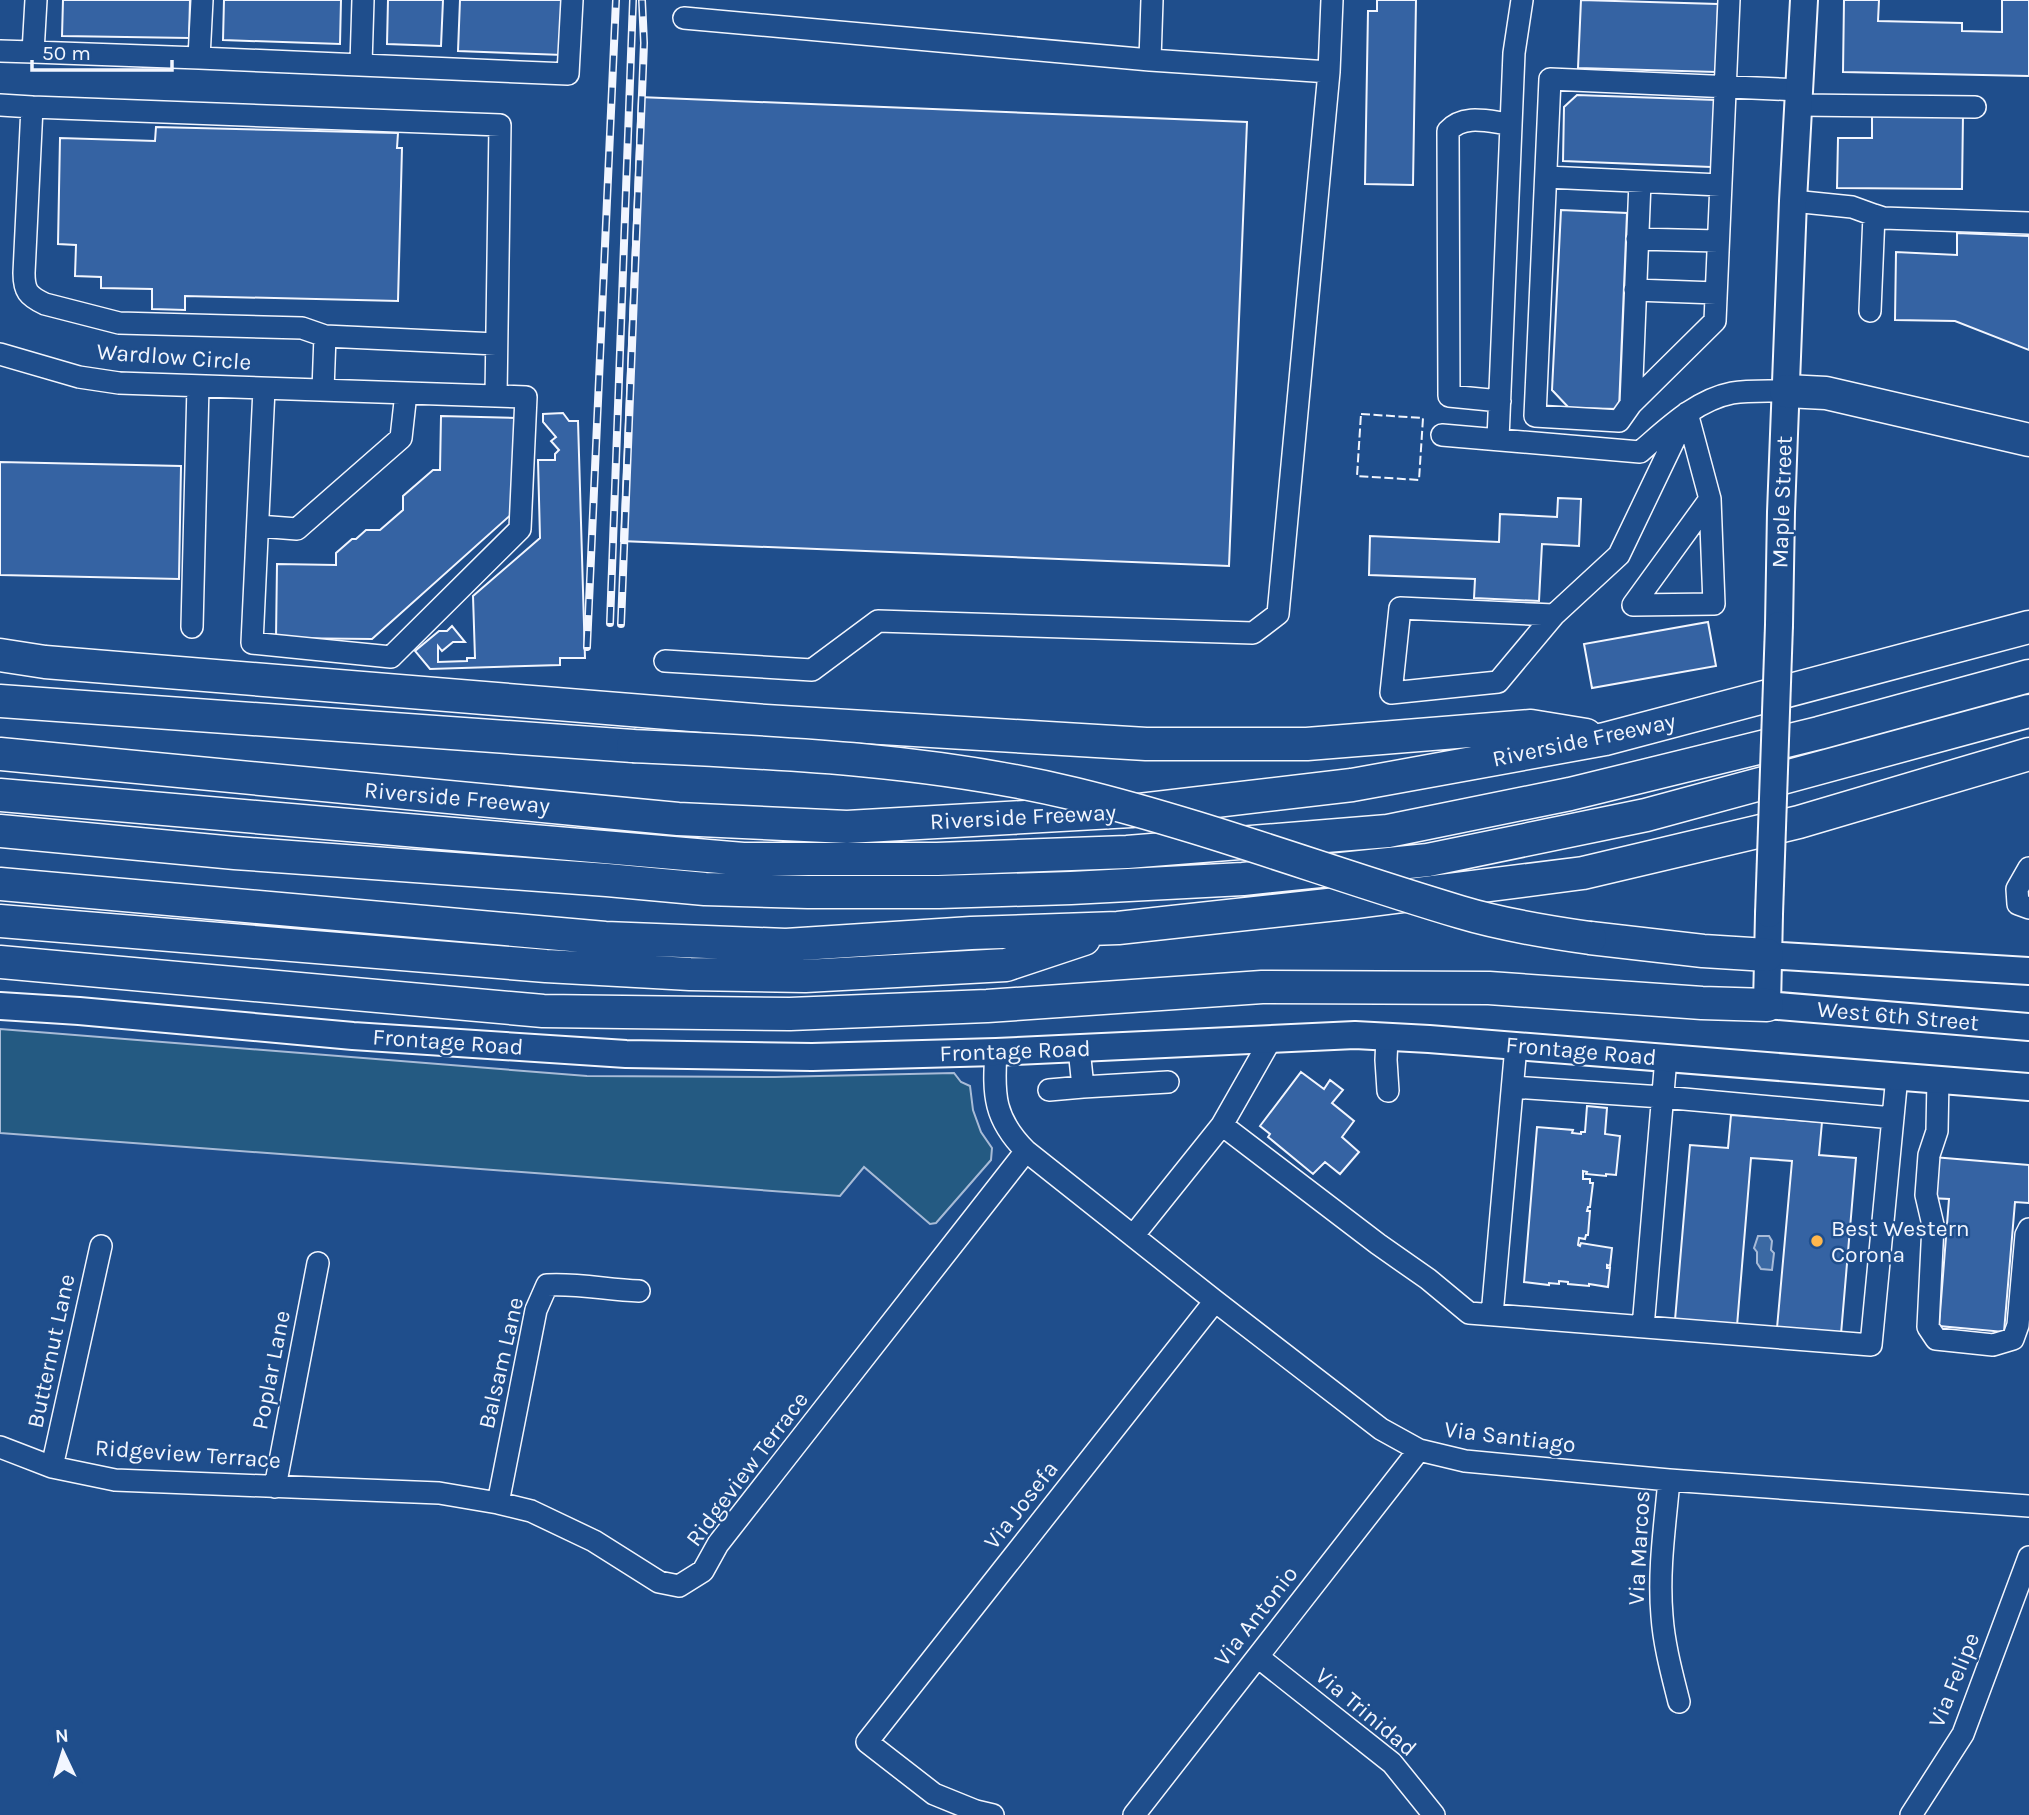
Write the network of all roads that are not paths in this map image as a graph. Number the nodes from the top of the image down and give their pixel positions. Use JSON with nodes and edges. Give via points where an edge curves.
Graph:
{"nodes":[{"id":1,"x":36,"y":0,"type":"edge"},
{"id":2,"x":202,"y":0,"type":"edge"},
{"id":3,"x":363,"y":0,"type":"edge"},
{"id":4,"x":572,"y":0,"type":"edge"},
{"id":5,"x":1152,"y":0,"type":"edge"},
{"id":6,"x":1332,"y":0,"type":"edge"},
{"id":7,"x":1522,"y":0,"type":"edge"},
{"id":8,"x":1728,"y":0,"type":"edge"},
{"id":9,"x":1804,"y":0,"type":"edge"},
{"id":10,"x":684,"y":18,"type":"dead end"},
{"id":11,"x":0,"y":51,"type":"edge"},
{"id":12,"x":33,"y":52,"type":"junction"},
{"id":13,"x":199,"y":58,"type":"junction"},
{"id":14,"x":1150,"y":60,"type":"junction"},
{"id":15,"x":361,"y":64,"type":"junction"},
{"id":16,"x":1329,"y":72,"type":"junction"},
{"id":17,"x":1725,"y":87,"type":"junction"},
{"id":18,"x":1800,"y":97,"type":"junction"},
{"id":19,"x":0,"y":105,"type":"edge"},
{"id":20,"x":33,"y":107,"type":"junction"},
{"id":21,"x":1975,"y":107,"type":"dead end"},
{"id":22,"x":1511,"y":124,"type":"junction"},
{"id":23,"x":1546,"y":177,"type":"junction"},
{"id":24,"x":1640,"y":182,"type":"junction"},
{"id":25,"x":1720,"y":185,"type":"junction"},
{"id":26,"x":1793,"y":201,"type":"junction"},
{"id":27,"x":1874,"y":215,"type":"junction"},
{"id":28,"x":2029,"y":223,"type":"edge"},
{"id":29,"x":1637,"y":239,"type":"junction"},
{"id":30,"x":1718,"y":241,"type":"junction"},
{"id":31,"x":1635,"y":290,"type":"junction"},
{"id":32,"x":1716,"y":293,"type":"junction"},
{"id":33,"x":1870,"y":311,"type":"dead end"},
{"id":34,"x":325,"y":336,"type":"junction"},
{"id":35,"x":496,"y":344,"type":"junction"},
{"id":36,"x":0,"y":354,"type":"edge"},
{"id":37,"x":198,"y":386,"type":"junction"},
{"id":38,"x":264,"y":389,"type":"junction"},
{"id":39,"x":323,"y":390,"type":"junction"},
{"id":40,"x":1786,"y":391,"type":"junction"},
{"id":41,"x":406,"y":393,"type":"junction"},
{"id":42,"x":496,"y":396,"type":"junction"},
{"id":43,"x":1500,"y":401,"type":"junction"},
{"id":44,"x":1631,"y":404,"type":"junction"},
{"id":45,"x":1688,"y":413,"type":"junction"},
{"id":46,"x":1442,"y":435,"type":"dead end"},
{"id":47,"x":1498,"y":439,"type":"junction"},
{"id":48,"x":2029,"y":440,"type":"edge"},
{"id":49,"x":1710,"y":499,"type":"junction"},
{"id":50,"x":258,"y":526,"type":"junction"},
{"id":51,"x":1554,"y":615,"type":"junction"},
{"id":52,"x":192,"y":627,"type":"dead end"},
{"id":53,"x":2029,"y":627,"type":"edge"},
{"id":54,"x":0,"y":654,"type":"edge"},
{"id":55,"x":665,"y":661,"type":"dead end"},
{"id":56,"x":2029,"y":676,"type":"edge"},
{"id":57,"x":0,"y":701,"type":"edge"},
{"id":58,"x":2029,"y":711,"type":"edge"},
{"id":59,"x":1605,"y":739,"type":"junction"},
{"id":60,"x":0,"y":754,"type":"edge"},
{"id":61,"x":2029,"y":754,"type":"edge"},
{"id":62,"x":0,"y":795,"type":"edge"},
{"id":63,"x":0,"y":831,"type":"edge"},
{"id":64,"x":2029,"y":868,"type":"edge"},
{"id":65,"x":0,"y":884,"type":"edge"},
{"id":66,"x":2029,"y":908,"type":"edge"},
{"id":67,"x":0,"y":921,"type":"edge"},
{"id":68,"x":1118,"y":928,"type":"junction"},
{"id":69,"x":1767,"y":955,"type":"junction"},
{"id":70,"x":0,"y":962,"type":"edge"},
{"id":71,"x":2029,"y":971,"type":"edge"},
{"id":72,"x":1767,"y":1005,"type":"junction"},
{"id":73,"x":0,"y":1006,"type":"edge"},
{"id":74,"x":2029,"y":1027,"type":"edge"},
{"id":75,"x":1387,"y":1037,"type":"junction"},
{"id":76,"x":1271,"y":1039,"type":"junction"},
{"id":77,"x":1516,"y":1046,"type":"junction"},
{"id":78,"x":1079,"y":1049,"type":"junction"},
{"id":79,"x":996,"y":1052,"type":"junction"},
{"id":80,"x":1665,"y":1058,"type":"junction"},
{"id":81,"x":1897,"y":1076,"type":"junction"},
{"id":82,"x":1938,"y":1079,"type":"junction"},
{"id":83,"x":1168,"y":1082,"type":"dead end"},
{"id":84,"x":1083,"y":1087,"type":"junction"},
{"id":85,"x":1513,"y":1087,"type":"junction"},
{"id":86,"x":2029,"y":1087,"type":"edge"},
{"id":87,"x":1049,"y":1090,"type":"dead end"},
{"id":88,"x":1388,"y":1091,"type":"dead end"},
{"id":89,"x":1662,"y":1097,"type":"junction"},
{"id":90,"x":1893,"y":1118,"type":"junction"},
{"id":91,"x":1222,"y":1125,"type":"junction"},
{"id":92,"x":1026,"y":1151,"type":"junction"},
{"id":93,"x":2029,"y":1229,"type":"edge"},
{"id":94,"x":1133,"y":1236,"type":"junction"},
{"id":95,"x":101,"y":1245,"type":"dead end"},
{"id":96,"x":318,"y":1263,"type":"dead end"},
{"id":97,"x":639,"y":1291,"type":"dead end"},
{"id":98,"x":1215,"y":1301,"type":"junction"},
{"id":99,"x":1492,"y":1315,"type":"junction"},
{"id":100,"x":1643,"y":1327,"type":"junction"},
{"id":101,"x":0,"y":1447,"type":"edge"},
{"id":102,"x":1419,"y":1450,"type":"junction"},
{"id":103,"x":52,"y":1467,"type":"junction"},
{"id":104,"x":1669,"y":1480,"type":"junction"},
{"id":105,"x":275,"y":1487,"type":"junction"},
{"id":106,"x":498,"y":1503,"type":"junction"},
{"id":107,"x":2029,"y":1506,"type":"edge"},
{"id":108,"x":2029,"y":1557,"type":"edge"},
{"id":109,"x":1258,"y":1657,"type":"junction"},
{"id":110,"x":1679,"y":1702,"type":"dead end"},
{"id":111,"x":993,"y":1815,"type":"edge"},
{"id":112,"x":1134,"y":1815,"type":"edge"},
{"id":113,"x":1434,"y":1815,"type":"edge"},
{"id":114,"x":1911,"y":1815,"type":"edge"}],
"edges":[{"from":1,"to":12,"type":"street"},
{"from":2,"to":13,"type":"street"},
{"from":3,"to":15,"type":"street"},
{"from":4,"to":15,"type":"street","via":[[568,74]]},
{"from":5,"to":14,"type":"street"},
{"from":6,"to":16,"type":"street"},
{"from":7,"to":22,"type":"street"},
{"from":8,"to":17,"type":"street"},
{"from":9,"to":18,"type":"main road","name":"Maple Street"},
{"from":10,"to":14,"type":"street"},
{"from":11,"to":12,"type":"street"},
{"from":12,"to":13,"type":"street"},
{"from":13,"to":15,"type":"street"},
{"from":14,"to":16,"type":"street"},
{"from":16,"to":55,"type":"street","via":[[1278,614],[1253,633],[878,621],[812,670]]},
{"from":17,"to":18,"type":"street"},
{"from":17,"to":23,"type":"street","via":[[1550,79]]},
{"from":17,"to":25,"type":"street"},
{"from":18,"to":21,"type":"street"},
{"from":18,"to":26,"type":"main road","name":"Maple Street"},
{"from":19,"to":20,"type":"street"},
{"from":20,"to":34,"type":"street","via":[[24,272],[26,291],[35,299],[118,323],[302,328]]},
{"from":20,"to":35,"type":"street","via":[[500,125]]},
{"from":22,"to":43,"type":"street"},
{"from":22,"to":43,"type":"street","via":[[1468,120],[1455,123],[1448,131],[1449,396]]},
{"from":23,"to":24,"type":"street"},
{"from":23,"to":44,"type":"street","via":[[1535,416],[1619,421]]},
{"from":24,"to":25,"type":"street"},
{"from":24,"to":29,"type":"street"},
{"from":25,"to":30,"type":"street"},
{"from":26,"to":27,"type":"street","via":[[1852,207]]},
{"from":26,"to":40,"type":"main road","name":"Maple Street"},
{"from":27,"to":28,"type":"street"},
{"from":27,"to":33,"type":"street"},
{"from":29,"to":30,"type":"street"},
{"from":29,"to":31,"type":"street"},
{"from":30,"to":32,"type":"street"},
{"from":31,"to":32,"type":"street"},
{"from":31,"to":44,"type":"street"},
{"from":32,"to":44,"type":"street","via":[[1715,321]]},
{"from":34,"to":35,"type":"street"},
{"from":34,"to":39,"type":"street"},
{"from":35,"to":42,"type":"street"},
{"from":36,"to":37,"type":"street","name":"Wardlow Circle","via":[[79,377]]},
{"from":37,"to":38,"type":"street","name":"Wardlow Circle"},
{"from":37,"to":52,"type":"street"},
{"from":38,"to":39,"type":"street","name":"Wardlow Circle"},
{"from":38,"to":50,"type":"street"},
{"from":39,"to":41,"type":"street","name":"Wardlow Circle"},
{"from":40,"to":45,"type":"street","via":[[1730,393]]},
{"from":40,"to":48,"type":"highway","via":[[1826,393]]},
{"from":40,"to":69,"type":"main road","name":"Maple Street","bridge":true},
{"from":41,"to":42,"type":"street","name":"Wardlow Circle"},
{"from":41,"to":50,"type":"street","via":[[401,438],[297,529]]},
{"from":42,"to":50,"type":"street","name":"Wardlow Circle","via":[[526,397],[520,529],[391,657],[253,643]]},
{"from":43,"to":47,"type":"street"},
{"from":45,"to":47,"type":"street","via":[[1640,452]]},
{"from":45,"to":49,"type":"street"},
{"from":45,"to":51,"type":"street","via":[[1619,555]]},
{"from":46,"to":47,"type":"street"},
{"from":49,"to":49,"type":"street","via":[[1714,604],[1633,606],[1648,584]]},
{"from":51,"to":51,"type":"street","via":[[1399,608],[1391,693],[1497,682]]},
{"from":53,"to":59,"type":"highway","name":"Riverside Freeway"},
{"from":54,"to":59,"type":"highway","via":[[58,663],[765,721],[1146,744],[1307,744],[1531,726]]},
{"from":56,"to":62,"type":"highway","via":[[1570,794],[1388,831],[1127,852],[937,859],[743,859]]},
{"from":57,"to":69,"type":"highway","bridge":true,"via":[[779,753],[964,772],[1158,815],[1462,912],[1534,930]]},
{"from":58,"to":63,"type":"highway","via":[[1605,823],[1428,860],[1230,879],[939,892],[718,890]]},
{"from":59,"to":60,"type":"highway","name":"Riverside Freeway","via":[[1352,785],[1172,806],[847,827],[678,819]]},
{"from":61,"to":68,"type":"highway","via":[[1798,822],[1583,873]]},
{"from":64,"to":66,"type":"street","via":[[2017,889],[2018,904]]},
{"from":65,"to":68,"type":"highway","via":[[605,939],[786,944]]},
{"from":67,"to":68,"type":"highway","via":[[546,966],[805,976],[1006,965]]},
{"from":69,"to":71,"type":"main road"},
{"from":69,"to":72,"type":"main road","name":"Maple Street"},
{"from":70,"to":72,"type":"highway","via":[[543,1011],[790,1014],[1262,987],[1489,988]]},
{"from":72,"to":74,"type":"main road","name":"West 6th Street"},
{"from":73,"to":79,"type":"main road","name":"Frontage Road","via":[[626,1054],[812,1057]]},
{"from":75,"to":76,"type":"main road","name":"Frontage Road"},
{"from":75,"to":77,"type":"main road","name":"Frontage Road"},
{"from":75,"to":88,"type":"street"},
{"from":76,"to":78,"type":"main road","name":"Frontage Road"},
{"from":76,"to":91,"type":"street"},
{"from":77,"to":80,"type":"main road","name":"Frontage Road"},
{"from":77,"to":85,"type":"street"},
{"from":78,"to":79,"type":"main road","name":"Frontage Road"},
{"from":78,"to":84,"type":"street"},
{"from":79,"to":92,"type":"street","name":"Via Santiago","via":[[997,1103],[1011,1136]]},
{"from":80,"to":81,"type":"main road","name":"Frontage Road"},
{"from":80,"to":89,"type":"street"},
{"from":81,"to":82,"type":"main road","name":"Frontage Road"},
{"from":81,"to":90,"type":"street"},
{"from":82,"to":86,"type":"main road","name":"Frontage Road"},
{"from":82,"to":93,"type":"street","via":[[1937,1131],[1929,1155],[1926,1195],[1933,1225],[1928,1328],[1936,1339],[1993,1345],[2013,1339]]},
{"from":83,"to":84,"type":"street"},
{"from":84,"to":87,"type":"street"},
{"from":85,"to":89,"type":"street"},
{"from":85,"to":99,"type":"street"},
{"from":89,"to":90,"type":"street"},
{"from":89,"to":100,"type":"street"},
{"from":90,"to":100,"type":"street","via":[[1871,1345]]},
{"from":91,"to":94,"type":"street"},
{"from":91,"to":99,"type":"street","via":[[1469,1313]]},
{"from":92,"to":94,"type":"street","name":"Via Santiago"},
{"from":92,"to":106,"type":"street","name":"Ridgeview Terrace","via":[[718,1544],[703,1570],[679,1586],[659,1582],[594,1541],[531,1511]]},
{"from":94,"to":98,"type":"street","name":"Via Santiago"},
{"from":95,"to":103,"type":"street","name":"Butternut Lane"},
{"from":96,"to":105,"type":"street","name":"Poplar Lane"},
{"from":97,"to":106,"type":"street","name":"Balsam Lane","via":[[547,1285],[537,1310]]},
{"from":98,"to":102,"type":"street","name":"Via Santiago","via":[[1381,1429]]},
{"from":98,"to":111,"type":"street","name":"Via Josefa","via":[[867,1742],[934,1794]]},
{"from":99,"to":100,"type":"street"},
{"from":101,"to":103,"type":"street","name":"Ridgeview Terrace"},
{"from":102,"to":104,"type":"street","name":"Via Santiago","via":[[1465,1461]]},
{"from":102,"to":109,"type":"street","name":"Via Antonio"},
{"from":103,"to":105,"type":"street","name":"Ridgeview Terrace","via":[[115,1480]]},
{"from":104,"to":107,"type":"street","name":"Via Santiago"},
{"from":104,"to":110,"type":"street","name":"Via Marcos","via":[[1660,1569],[1662,1617]]},
{"from":105,"to":106,"type":"street","name":"Ridgeview Terrace","via":[[439,1493]]},
{"from":108,"to":114,"type":"street","name":"Via Felipe","via":[[1963,1734]]},
{"from":109,"to":112,"type":"street","name":"Via Antonio"},
{"from":109,"to":113,"type":"street","name":"Via Trinidad","via":[[1392,1763]]}]}
